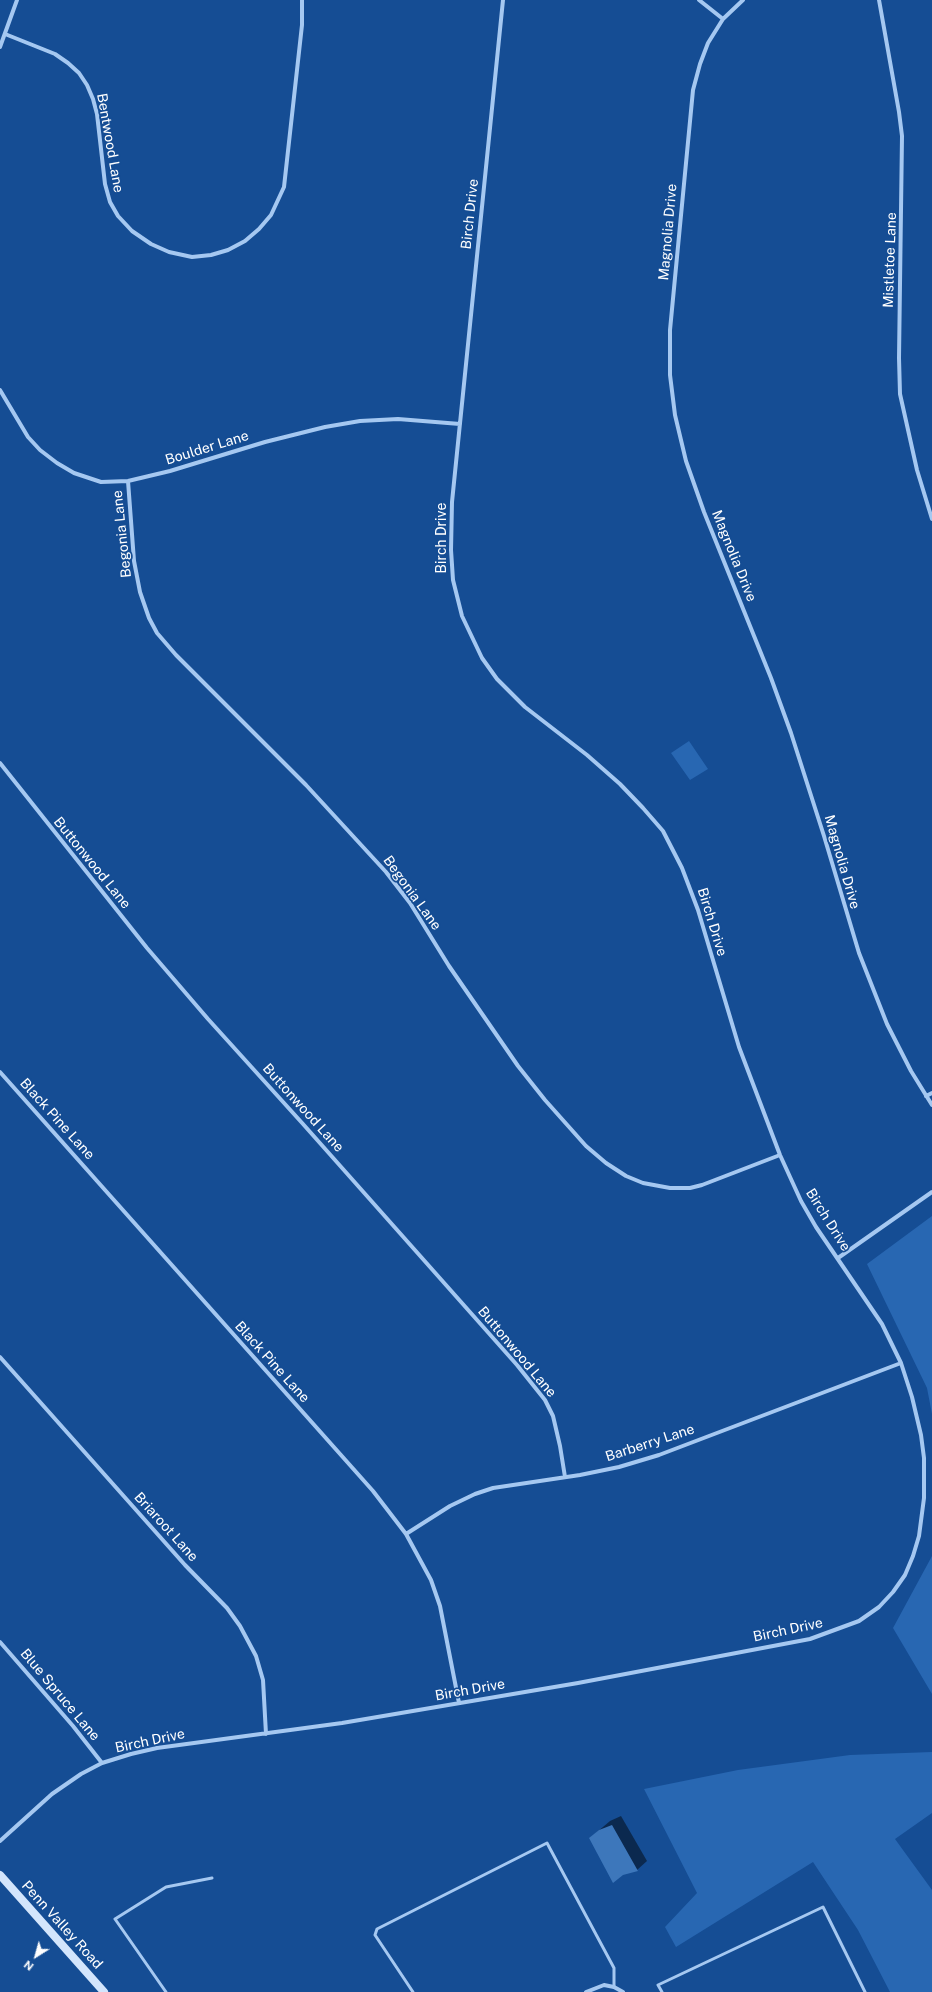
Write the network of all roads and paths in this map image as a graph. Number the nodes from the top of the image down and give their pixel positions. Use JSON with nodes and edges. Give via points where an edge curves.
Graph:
{"nodes":[{"id":1,"x":17,"y":0,"type":"edge"},
{"id":2,"x":302,"y":0,"type":"edge"},
{"id":3,"x":503,"y":0,"type":"edge"},
{"id":4,"x":699,"y":0,"type":"edge"},
{"id":5,"x":743,"y":0,"type":"edge"},
{"id":6,"x":879,"y":0,"type":"edge"},
{"id":7,"x":723,"y":19,"type":"junction"},
{"id":8,"x":5,"y":34,"type":"junction"},
{"id":9,"x":0,"y":47,"type":"edge"},
{"id":10,"x":0,"y":390,"type":"edge"},
{"id":11,"x":460,"y":424,"type":"junction"},
{"id":12,"x":128,"y":481,"type":"junction"},
{"id":13,"x":932,"y":519,"type":"edge"},
{"id":14,"x":0,"y":763,"type":"edge"},
{"id":15,"x":0,"y":1072,"type":"edge"},
{"id":16,"x":932,"y":1092,"type":"edge"},
{"id":17,"x":926,"y":1096,"type":"junction"},
{"id":18,"x":932,"y":1105,"type":"edge"},
{"id":19,"x":780,"y":1155,"type":"junction"},
{"id":20,"x":932,"y":1192,"type":"edge"},
{"id":21,"x":838,"y":1258,"type":"junction"},
{"id":22,"x":0,"y":1357,"type":"edge"},
{"id":23,"x":901,"y":1363,"type":"junction"},
{"id":24,"x":565,"y":1477,"type":"junction"},
{"id":25,"x":406,"y":1534,"type":"junction"},
{"id":26,"x":0,"y":1642,"type":"edge"},
{"id":27,"x":459,"y":1703,"type":"junction"},
{"id":28,"x":266,"y":1734,"type":"junction"},
{"id":29,"x":102,"y":1763,"type":"junction"},
{"id":30,"x":0,"y":1841,"type":"edge"},
{"id":31,"x":0,"y":1874,"type":"edge"},
{"id":32,"x":212,"y":1878,"type":"dead end"},
{"id":33,"x":614,"y":1987,"type":"junction"},
{"id":34,"x":104,"y":1992,"type":"edge"},
{"id":35,"x":166,"y":1992,"type":"edge"},
{"id":36,"x":413,"y":1992,"type":"edge"},
{"id":37,"x":586,"y":1992,"type":"edge"},
{"id":38,"x":622,"y":1992,"type":"edge"},
{"id":39,"x":662,"y":1992,"type":"edge"},
{"id":40,"x":865,"y":1992,"type":"edge"}],
"edges":[{"from":1,"to":8,"type":"street"},
{"from":2,"to":8,"type":"street","name":"Bentwood Lane","via":[[302,25],[284,188],[271,215],[259,229],[245,241],[211,255],[192,257],[151,244],[132,231],[118,216],[104,184],[97,114],[88,85],[68,62],[55,54]]},
{"from":3,"to":11,"type":"street","name":"Birch Drive"},
{"from":4,"to":7,"type":"street"},
{"from":5,"to":7,"type":"street","name":"Magnolia Drive"},
{"from":6,"to":13,"type":"street","name":"Mistletoe Lane","via":[[900,112],[902,136],[900,394],[917,470]]},
{"from":7,"to":17,"type":"street","name":"Magnolia Drive","via":[[708,43],[693,90],[670,330],[670,375],[675,415],[686,461],[704,512],[791,733],[859,953],[887,1024]]},
{"from":8,"to":9,"type":"street"},
{"from":10,"to":12,"type":"street","name":"Boulder Lane","via":[[28,437],[57,463],[90,480]]},
{"from":11,"to":12,"type":"street","name":"Boulder Lane","via":[[398,419],[360,421],[325,427]]},
{"from":11,"to":19,"type":"street","name":"Birch Drive","via":[[452,502],[451,550],[462,616],[472,640],[494,674],[514,696],[547,726],[587,755],[620,784],[643,808],[670,843],[698,910],[739,1047]]},
{"from":12,"to":19,"type":"street","name":"Begonia Lane","via":[[134,561],[140,592],[157,633],[306,785],[386,872],[410,903],[449,966],[518,1066],[586,1146],[626,1176],[643,1183],[670,1188],[702,1185]]},
{"from":14,"to":24,"type":"street","name":"Buttonwood Lane","via":[[147,948],[517,1365],[545,1400],[560,1446]]},
{"from":15,"to":25,"type":"street","name":"Black Pine Lane","via":[[373,1491]]},
{"from":16,"to":17,"type":"street"},
{"from":17,"to":18,"type":"street","name":"Magnolia Drive"},
{"from":19,"to":21,"type":"street","name":"Birch Drive","via":[[801,1201]]},
{"from":20,"to":21,"type":"street"},
{"from":21,"to":23,"type":"street","name":"Birch Drive","via":[[882,1324]]},
{"from":22,"to":28,"type":"street","name":"Briaroot Lane","via":[[185,1565],[227,1608],[240,1626],[256,1656],[263,1680]]},
{"from":23,"to":24,"type":"street","name":"Barberry Lane","via":[[663,1454],[619,1467]]},
{"from":23,"to":27,"type":"street","name":"Birch Drive","via":[[921,1435],[924,1498],[914,1556],[905,1575],[879,1607],[859,1620],[810,1639]]},
{"from":24,"to":25,"type":"street","name":"Barberry Lane","via":[[493,1488],[475,1494],[450,1506]]},
{"from":25,"to":27,"type":"street","name":"Black Pine Lane","via":[[431,1580],[440,1606]]},
{"from":26,"to":29,"type":"street","name":"Blue Spruce Lane"},
{"from":27,"to":28,"type":"street","name":"Birch Drive","via":[[342,1724]]},
{"from":28,"to":29,"type":"street","name":"Birch Drive","via":[[157,1748]]},
{"from":29,"to":30,"type":"street","name":"Birch Drive","via":[[52,1794]]},
{"from":31,"to":34,"type":"street","name":"Penn Valley Road"},
{"from":32,"to":35,"type":"lane","via":[[166,1887],[115,1919]]},
{"from":33,"to":36,"type":"lane","via":[[614,1968],[547,1843],[376,1929],[375,1935]]},
{"from":33,"to":37,"type":"street","via":[[604,1985]]},
{"from":33,"to":38,"type":"street"},
{"from":39,"to":40,"type":"lane","via":[[658,1985],[823,1906]]}]}
